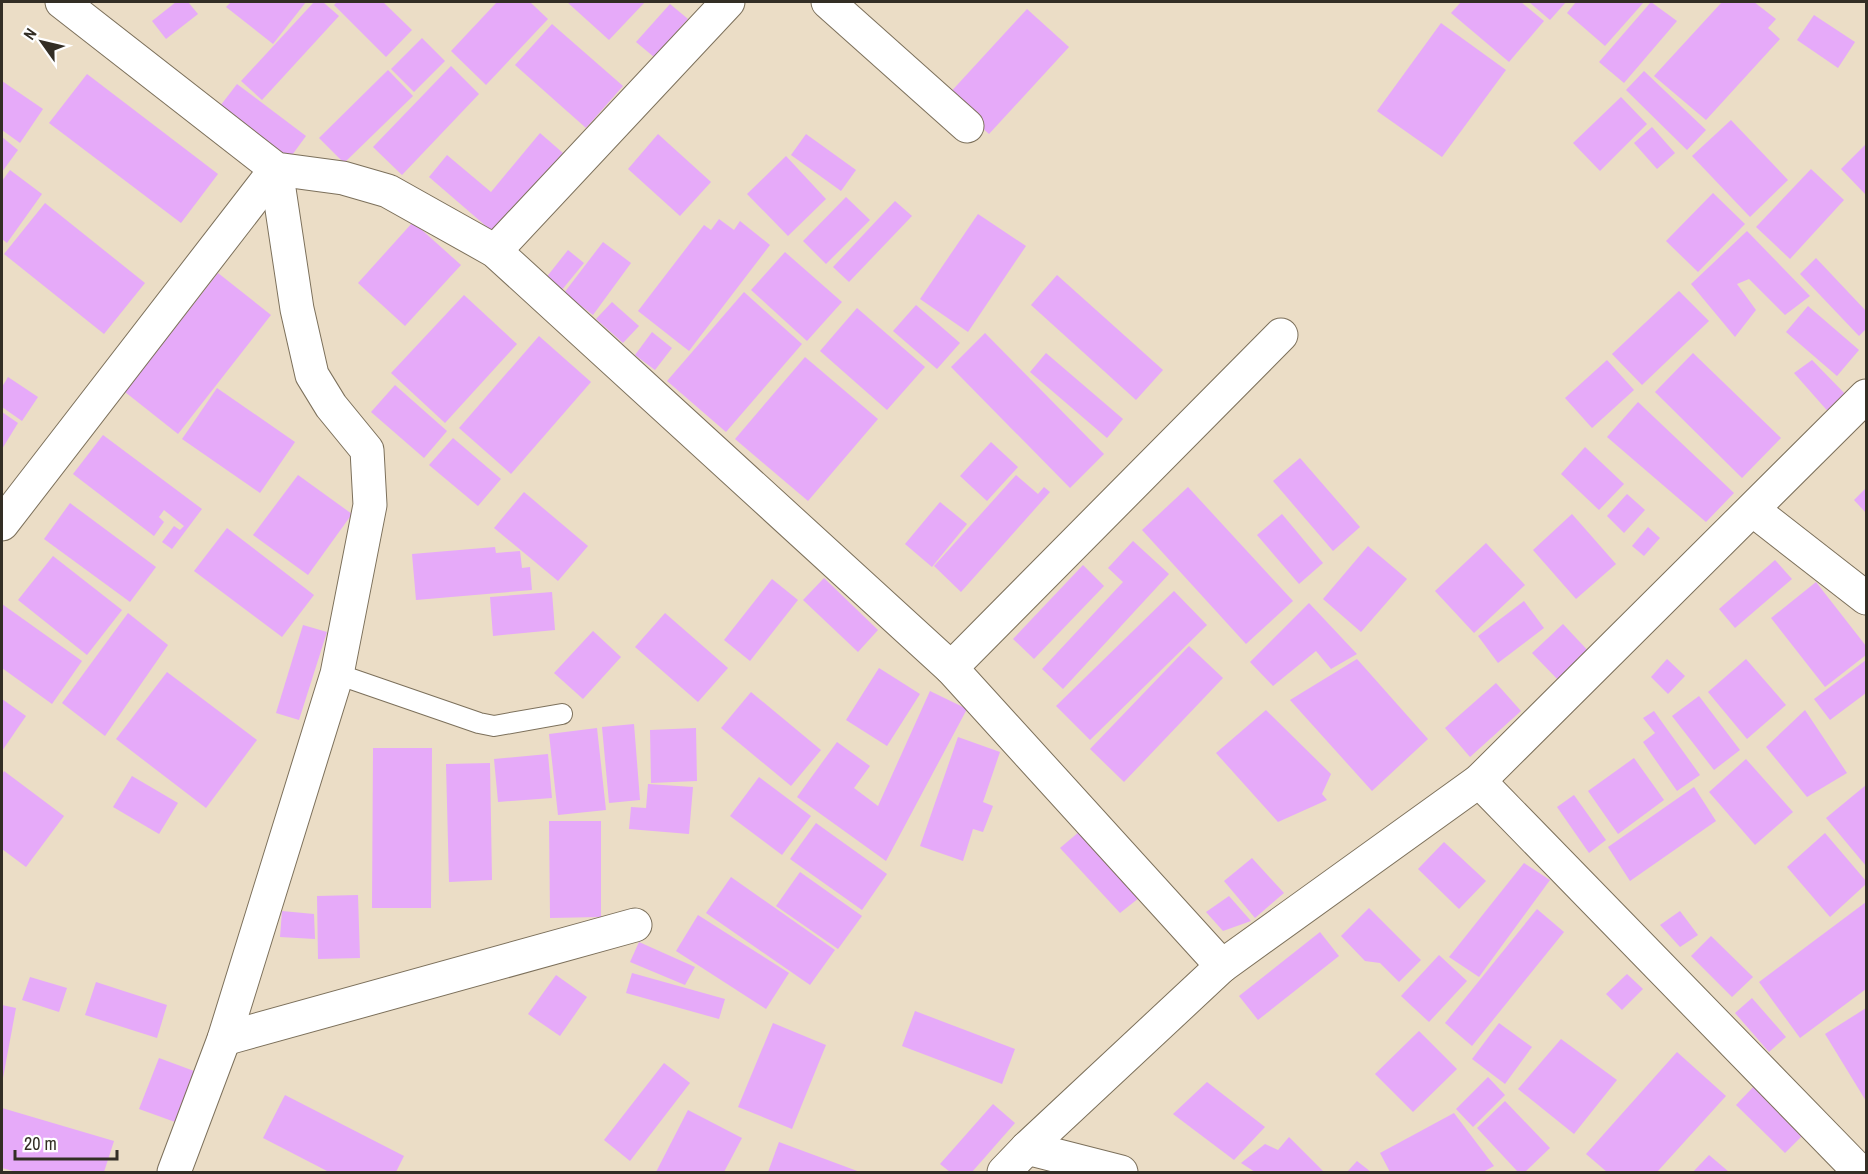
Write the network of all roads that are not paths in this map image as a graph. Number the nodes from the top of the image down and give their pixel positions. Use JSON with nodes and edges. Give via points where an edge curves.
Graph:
{"nodes":[{"id":1,"x":62,"y":2,"type":"edge"},
{"id":2,"x":728,"y":2,"type":"edge"},
{"id":3,"x":828,"y":2,"type":"edge"},
{"id":4,"x":967,"y":126,"type":"dead end"},
{"id":5,"x":276,"y":169,"type":"junction"},
{"id":6,"x":495,"y":251,"type":"junction"},
{"id":7,"x":1281,"y":335,"type":"dead end"},
{"id":8,"x":1866,"y":396,"type":"edge"},
{"id":9,"x":1753,"y":510,"type":"junction"},
{"id":10,"x":2,"y":524,"type":"edge"},
{"id":11,"x":1866,"y":598,"type":"edge"},
{"id":12,"x":951,"y":668,"type":"junction"},
{"id":13,"x":337,"y":674,"type":"junction"},
{"id":14,"x":562,"y":714,"type":"dead end"},
{"id":15,"x":1479,"y":781,"type":"junction"},
{"id":16,"x":635,"y":926,"type":"dead end"},
{"id":17,"x":1222,"y":966,"type":"junction"},
{"id":18,"x":224,"y":1039,"type":"junction"},
{"id":19,"x":1027,"y":1148,"type":"junction"},
{"id":20,"x":174,"y":1173,"type":"edge"},
{"id":21,"x":1004,"y":1173,"type":"edge"},
{"id":22,"x":1121,"y":1173,"type":"edge"},
{"id":23,"x":1860,"y":1173,"type":"edge"}],
"edges":[{"from":1,"to":5,"type":"street"},
{"from":2,"to":6,"type":"street"},
{"from":3,"to":4,"type":"street"},
{"from":5,"to":6,"type":"street","via":[[343,178],[388,191]]},
{"from":5,"to":10,"type":"street"},
{"from":5,"to":13,"type":"street","via":[[297,309],[312,375],[331,406],[368,450],[370,505]]},
{"from":6,"to":12,"type":"street"},
{"from":7,"to":12,"type":"street"},
{"from":8,"to":9,"type":"street"},
{"from":9,"to":11,"type":"street"},
{"from":9,"to":15,"type":"street"},
{"from":12,"to":17,"type":"street"},
{"from":13,"to":14,"type":"lane","via":[[486,725]]},
{"from":13,"to":18,"type":"street"},
{"from":15,"to":17,"type":"street"},
{"from":15,"to":23,"type":"street"},
{"from":16,"to":18,"type":"street"},
{"from":17,"to":19,"type":"street"},
{"from":18,"to":20,"type":"street"},
{"from":19,"to":21,"type":"street"},
{"from":19,"to":22,"type":"street"}]}
